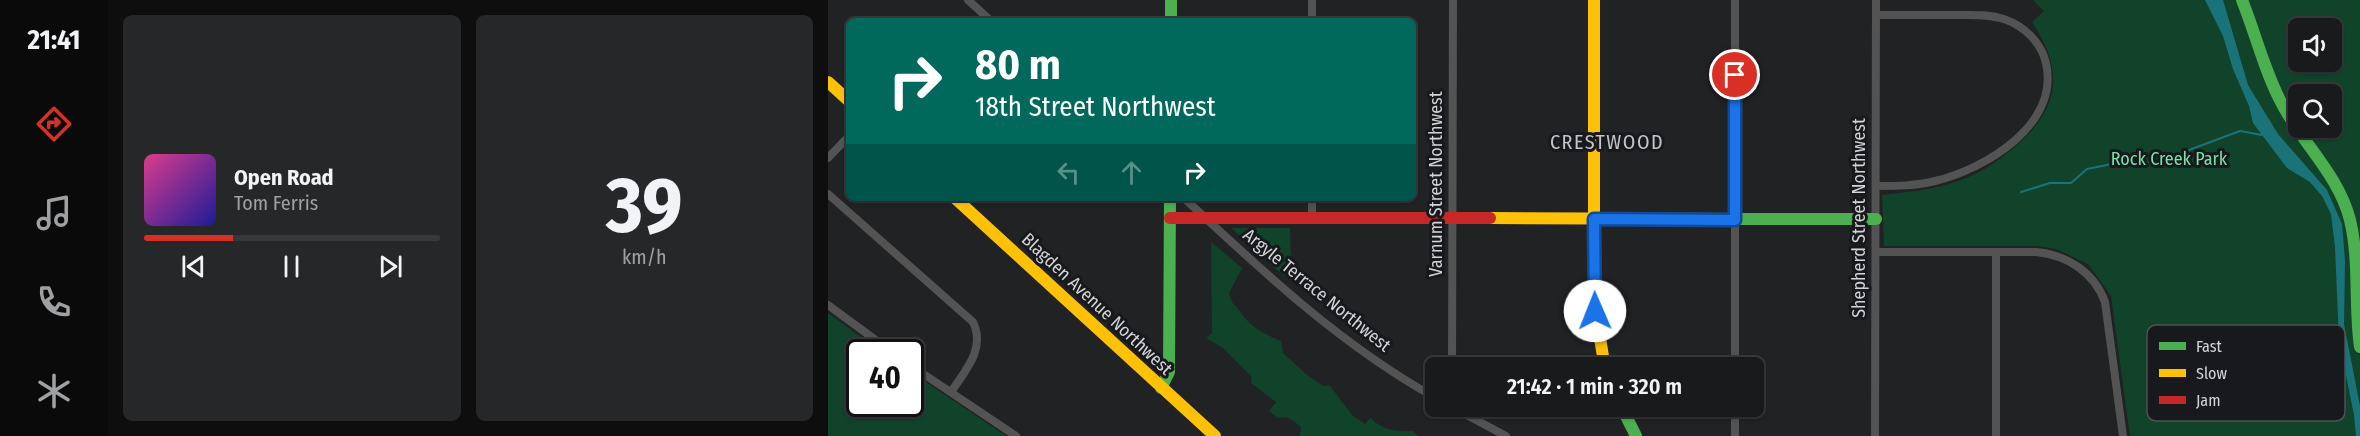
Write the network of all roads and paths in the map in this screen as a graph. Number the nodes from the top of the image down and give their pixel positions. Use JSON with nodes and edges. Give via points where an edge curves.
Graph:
{"nodes":[{"id":1,"x":968,"y":0,"type":"edge"},
{"id":2,"x":1171,"y":0,"type":"edge"},
{"id":3,"x":1312,"y":0,"type":"edge"},
{"id":4,"x":1453,"y":0,"type":"edge"},
{"id":5,"x":1594,"y":0,"type":"edge"},
{"id":6,"x":1735,"y":0,"type":"edge"},
{"id":7,"x":1876,"y":0,"type":"edge"},
{"id":8,"x":2242,"y":0,"type":"edge"},
{"id":9,"x":1876,"y":15,"type":"junction"},
{"id":10,"x":988,"y":18,"type":"edge"},
{"id":11,"x":1171,"y":18,"type":"edge"},
{"id":12,"x":1312,"y":18,"type":"edge"},
{"id":13,"x":828,"y":82,"type":"edge"},
{"id":14,"x":846,"y":98,"type":"edge"},
{"id":15,"x":846,"y":138,"type":"edge"},
{"id":16,"x":828,"y":158,"type":"edge"},
{"id":17,"x":1876,"y":186,"type":"junction"},
{"id":18,"x":828,"y":194,"type":"edge"},
{"id":19,"x":958,"y":201,"type":"edge"},
{"id":20,"x":1170,"y":201,"type":"edge"},
{"id":21,"x":1187,"y":201,"type":"edge"},
{"id":22,"x":1312,"y":201,"type":"edge"},
{"id":23,"x":1170,"y":218,"type":"junction"},
{"id":24,"x":1206,"y":218,"type":"junction"},
{"id":25,"x":1312,"y":219,"type":"junction"},
{"id":26,"x":1453,"y":219,"type":"junction"},
{"id":27,"x":1594,"y":219,"type":"junction"},
{"id":28,"x":1876,"y":219,"type":"junction"},
{"id":29,"x":1735,"y":220,"type":"junction"},
{"id":30,"x":1876,"y":252,"type":"junction"},
{"id":31,"x":1996,"y":252,"type":"junction"},
{"id":32,"x":828,"y":305,"type":"edge"},
{"id":33,"x":874,"y":339,"type":"edge"},
{"id":34,"x":2360,"y":347,"type":"edge"},
{"id":35,"x":1452,"y":357,"type":"edge"},
{"id":36,"x":1603,"y":357,"type":"edge"},
{"id":37,"x":1735,"y":357,"type":"edge"},
{"id":38,"x":924,"y":374,"type":"edge"},
{"id":39,"x":1161,"y":388,"type":"junction"},
{"id":40,"x":1425,"y":391,"type":"edge"},
{"id":41,"x":951,"y":392,"type":"junction"},
{"id":42,"x":1470,"y":417,"type":"edge"},
{"id":43,"x":1626,"y":417,"type":"edge"},
{"id":44,"x":1735,"y":417,"type":"edge"},
{"id":45,"x":1016,"y":436,"type":"edge"},
{"id":46,"x":1215,"y":436,"type":"edge"},
{"id":47,"x":1506,"y":436,"type":"edge"},
{"id":48,"x":1636,"y":436,"type":"edge"},
{"id":49,"x":1735,"y":436,"type":"edge"},
{"id":50,"x":1875,"y":436,"type":"edge"},
{"id":51,"x":1996,"y":436,"type":"edge"},
{"id":52,"x":2123,"y":436,"type":"edge"}],
"edges":[{"from":1,"to":10,"type":"street"},
{"from":2,"to":11,"type":"street"},
{"from":3,"to":12,"type":"street"},
{"from":4,"to":26,"type":"street","name":"Varnum Street Northwest"},
{"from":5,"to":27,"type":"street"},
{"from":6,"to":29,"type":"street"},
{"from":7,"to":9,"type":"street","name":"Shepherd Street Northwest"},
{"from":8,"to":34,"type":"street","via":[[2280,99],[2332,176],[2346,207],[2354,242]]},
{"from":9,"to":17,"type":"street","name":"Shepherd Street Northwest"},
{"from":9,"to":17,"type":"street","via":[[1984,15],[2009,21],[2038,44],[2048,81],[2045,98],[2029,125],[1986,160],[1932,182]]},
{"from":13,"to":14,"type":"street"},
{"from":15,"to":16,"type":"street"},
{"from":17,"to":28,"type":"street","name":"Shepherd Street Northwest"},
{"from":18,"to":41,"type":"street","via":[[973,322],[978,339],[975,354]]},
{"from":19,"to":39,"type":"street","name":"Blagden Avenue Northwest"},
{"from":20,"to":23,"type":"street"},
{"from":21,"to":24,"type":"street","name":"Argyle Terrace Northwest"},
{"from":22,"to":25,"type":"street"},
{"from":23,"to":24,"type":"street"},
{"from":23,"to":39,"type":"street","via":[[1169,372]]},
{"from":24,"to":25,"type":"street"},
{"from":24,"to":40,"type":"street","name":"Argyle Terrace Northwest","via":[[1353,345]]},
{"from":25,"to":26,"type":"street"},
{"from":26,"to":27,"type":"street"},
{"from":26,"to":35,"type":"street","name":"Varnum Street Northwest"},
{"from":27,"to":29,"type":"street"},
{"from":27,"to":36,"type":"street","via":[[1595,311]]},
{"from":28,"to":29,"type":"street"},
{"from":28,"to":30,"type":"street","name":"Shepherd Street Northwest"},
{"from":29,"to":37,"type":"street"},
{"from":30,"to":31,"type":"street"},
{"from":30,"to":50,"type":"street","name":"Shepherd Street Northwest"},
{"from":31,"to":51,"type":"street"},
{"from":31,"to":52,"type":"street","via":[[2049,254],[2066,259],[2098,287],[2105,302]]},
{"from":32,"to":33,"type":"street"},
{"from":38,"to":41,"type":"street"},
{"from":39,"to":46,"type":"street","name":"Blagden Avenue Northwest"},
{"from":41,"to":45,"type":"street"},
{"from":42,"to":47,"type":"street"},
{"from":43,"to":48,"type":"street"},
{"from":44,"to":49,"type":"street"}]}
